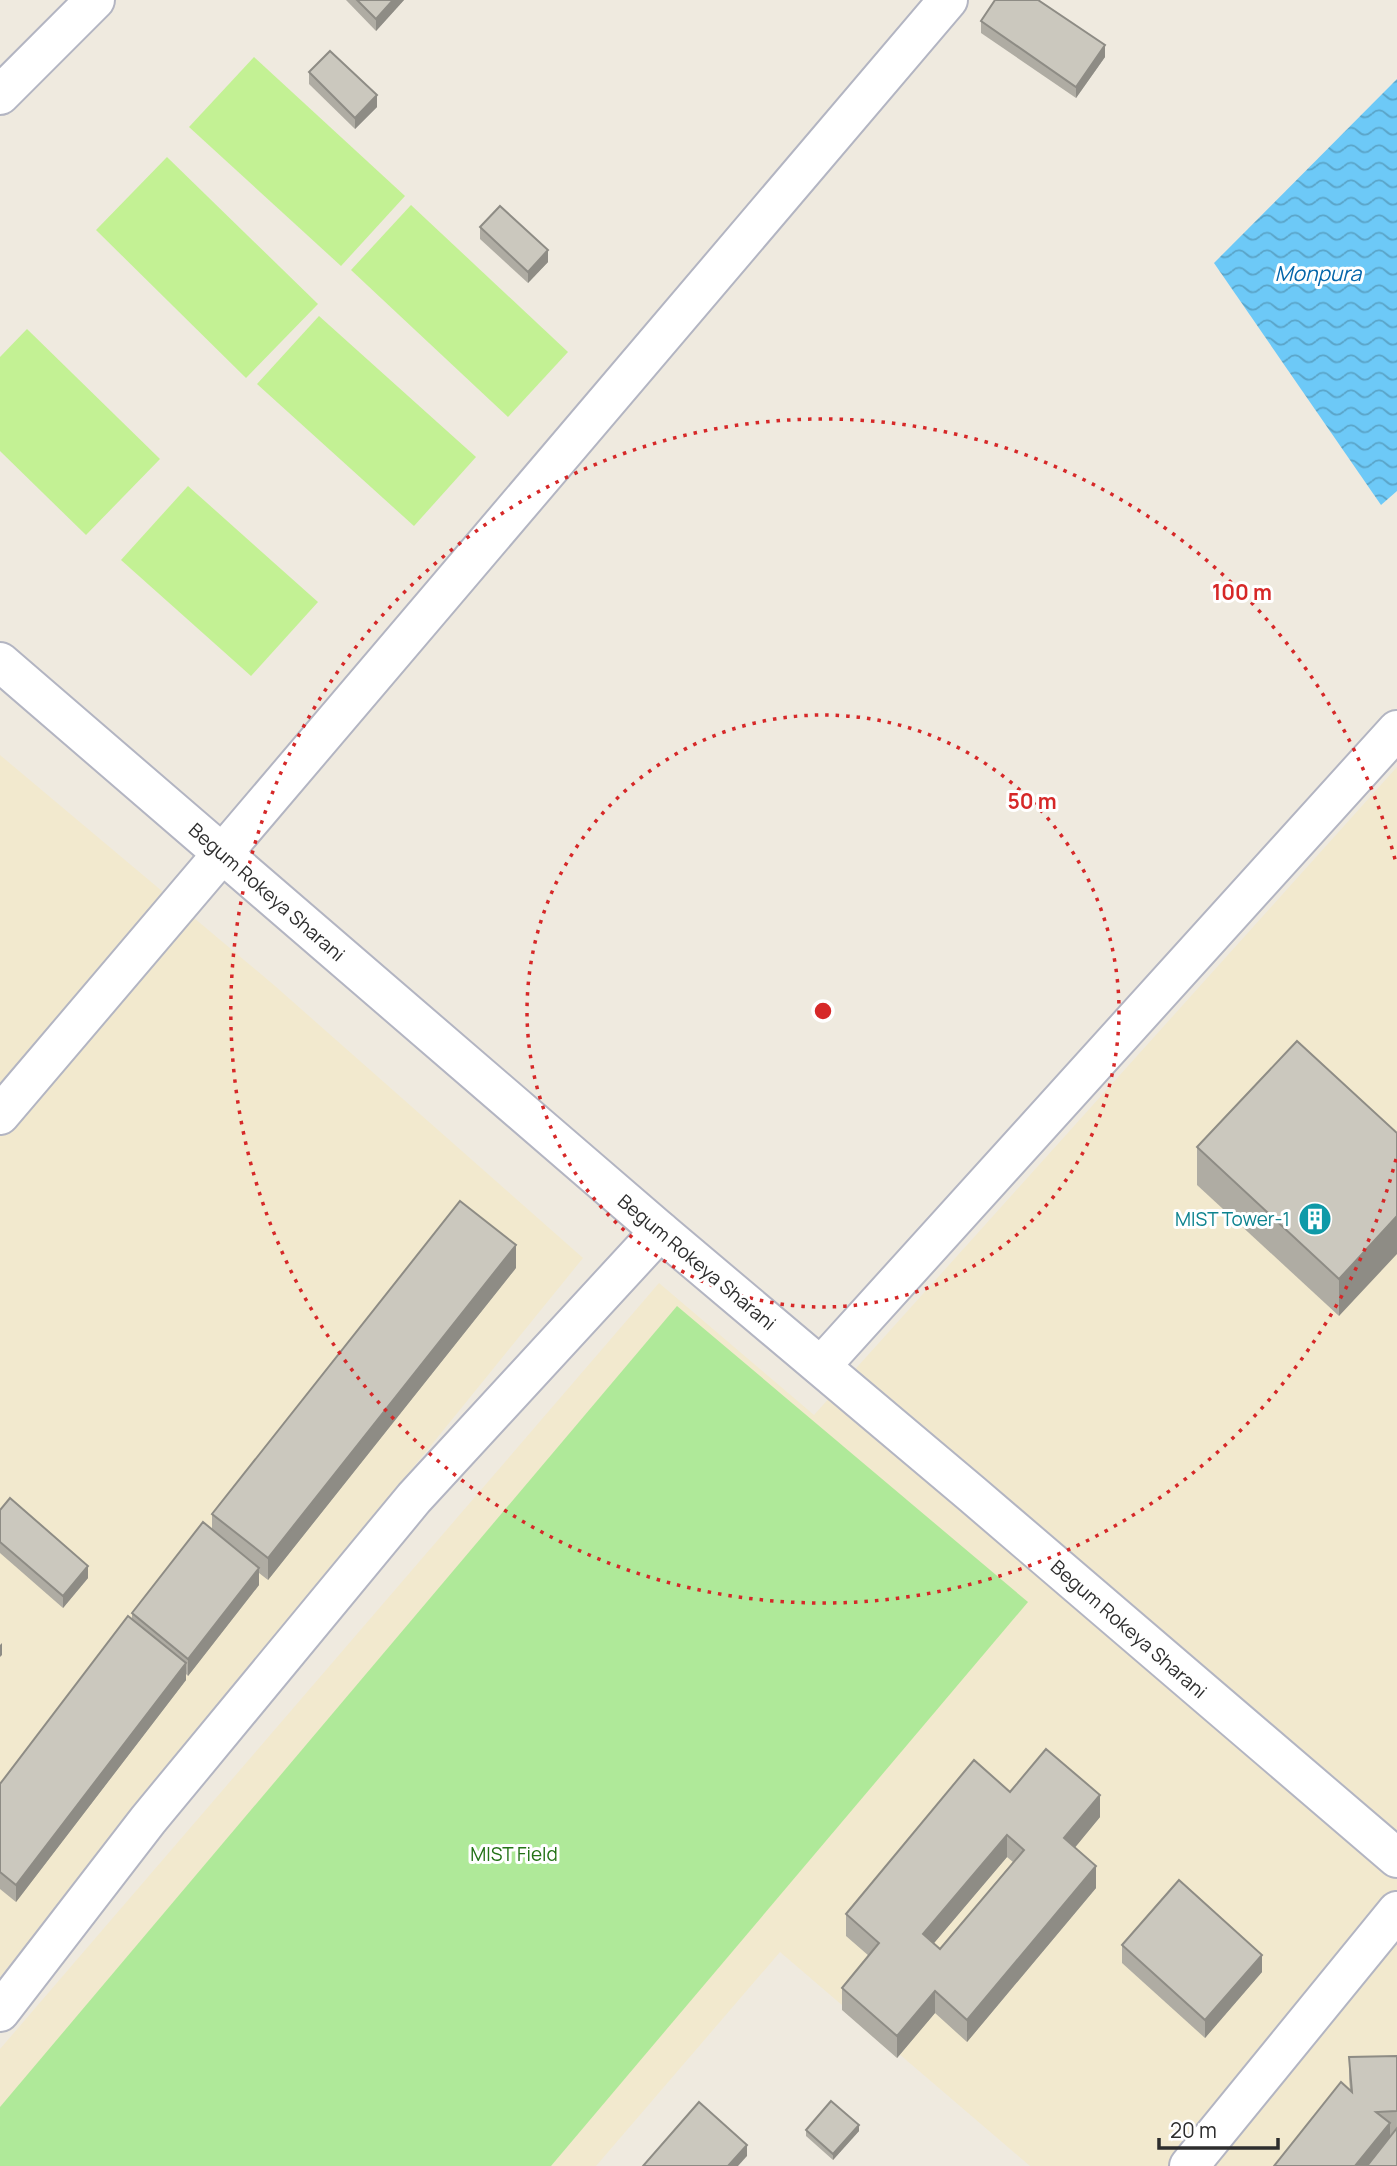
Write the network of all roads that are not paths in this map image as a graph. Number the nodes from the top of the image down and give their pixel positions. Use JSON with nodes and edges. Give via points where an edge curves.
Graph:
{"nodes":[{"id":1,"x":95,"y":0,"type":"edge"},
{"id":2,"x":948,"y":0,"type":"edge"},
{"id":3,"x":0,"y":95,"type":"edge"},
{"id":4,"x":0,"y":662,"type":"edge"},
{"id":5,"x":1397,"y":730,"type":"edge"},
{"id":6,"x":222,"y":852,"type":"junction"},
{"id":7,"x":0,"y":1115,"type":"edge"},
{"id":8,"x":660,"y":1231,"type":"junction"},
{"id":9,"x":821,"y":1366,"type":"junction"},
{"id":10,"x":1397,"y":1858,"type":"edge"},
{"id":11,"x":1397,"y":1911,"type":"edge"},
{"id":12,"x":0,"y":2012,"type":"edge"},
{"id":13,"x":1189,"y":2166,"type":"edge"}],
"edges":[{"from":1,"to":3,"type":"street"},
{"from":2,"to":6,"type":"street"},
{"from":4,"to":6,"type":"street","name":"Begum Rokeya Sharani"},
{"from":5,"to":9,"type":"street"},
{"from":6,"to":7,"type":"street"},
{"from":6,"to":8,"type":"street","name":"Begum Rokeya Sharani"},
{"from":8,"to":9,"type":"street","name":"Begum Rokeya Sharani"},
{"from":8,"to":12,"type":"street","via":[[414,1498],[148,1820]]},
{"from":9,"to":10,"type":"street","name":"Begum Rokeya Sharani"},
{"from":11,"to":13,"type":"street"}]}
